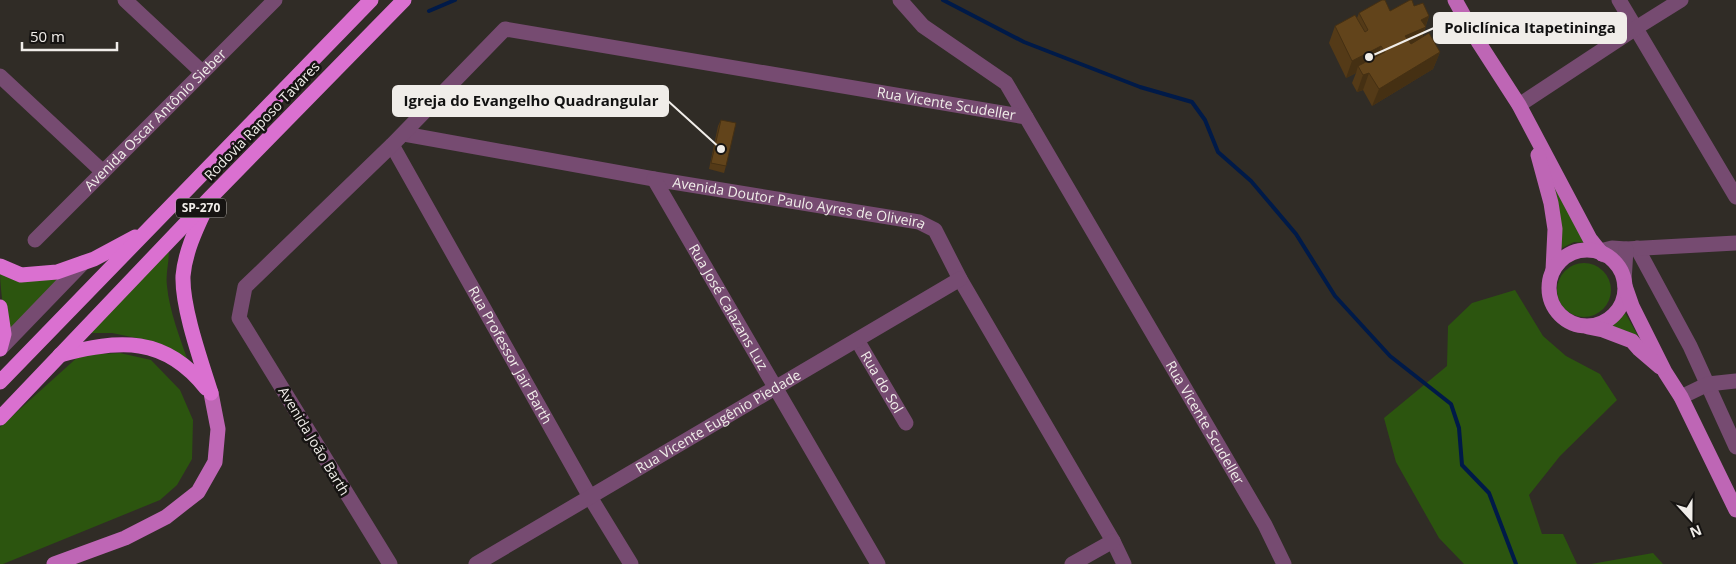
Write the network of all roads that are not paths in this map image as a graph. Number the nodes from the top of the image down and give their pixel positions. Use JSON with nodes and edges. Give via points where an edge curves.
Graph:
{"nodes":[{"id":1,"x":125,"y":0,"type":"edge"},
{"id":2,"x":275,"y":0,"type":"edge"},
{"id":3,"x":371,"y":0,"type":"edge"},
{"id":4,"x":404,"y":0,"type":"edge"},
{"id":5,"x":900,"y":0,"type":"edge"},
{"id":6,"x":1455,"y":0,"type":"edge"},
{"id":7,"x":1619,"y":0,"type":"edge"},
{"id":8,"x":1681,"y":0,"type":"edge"},
{"id":9,"x":1636,"y":28,"type":"junction"},
{"id":10,"x":202,"y":72,"type":"junction"},
{"id":11,"x":0,"y":76,"type":"edge"},
{"id":12,"x":1518,"y":105,"type":"junction"},
{"id":13,"x":1026,"y":117,"type":"junction"},
{"id":14,"x":1531,"y":130,"type":"junction"},
{"id":15,"x":404,"y":134,"type":"junction"},
{"id":16,"x":392,"y":145,"type":"junction"},
{"id":17,"x":103,"y":172,"type":"junction"},
{"id":18,"x":654,"y":179,"type":"junction"},
{"id":19,"x":1736,"y":197,"type":"edge"},
{"id":20,"x":209,"y":199,"type":"junction"},
{"id":21,"x":149,"y":229,"type":"junction"},
{"id":22,"x":35,"y":240,"type":"dead end"},
{"id":23,"x":1736,"y":243,"type":"edge"},
{"id":24,"x":1632,"y":249,"type":"junction"},
{"id":25,"x":1603,"y":254,"type":"junction"},
{"id":26,"x":83,"y":263,"type":"junction"},
{"id":27,"x":0,"y":266,"type":"edge"},
{"id":28,"x":1553,"y":270,"type":"junction"},
{"id":29,"x":960,"y":279,"type":"junction"},
{"id":30,"x":1625,"y":284,"type":"junction"},
{"id":31,"x":0,"y":306,"type":"edge"},
{"id":32,"x":1587,"y":326,"type":"junction"},
{"id":33,"x":857,"y":340,"type":"junction"},
{"id":34,"x":0,"y":349,"type":"edge"},
{"id":35,"x":59,"y":355,"type":"junction"},
{"id":36,"x":1665,"y":372,"type":"junction"},
{"id":37,"x":1736,"y":381,"type":"edge"},
{"id":38,"x":0,"y":382,"type":"edge"},
{"id":39,"x":1708,"y":384,"type":"junction"},
{"id":40,"x":776,"y":387,"type":"junction"},
{"id":41,"x":210,"y":394,"type":"junction"},
{"id":42,"x":1681,"y":397,"type":"junction"},
{"id":43,"x":0,"y":418,"type":"edge"},
{"id":44,"x":906,"y":423,"type":"dead end"},
{"id":45,"x":1736,"y":447,"type":"edge"},
{"id":46,"x":590,"y":497,"type":"junction"},
{"id":47,"x":1736,"y":510,"type":"edge"},
{"id":48,"x":1113,"y":541,"type":"junction"},
{"id":49,"x":54,"y":564,"type":"edge"},
{"id":50,"x":390,"y":564,"type":"edge"},
{"id":51,"x":476,"y":564,"type":"edge"},
{"id":52,"x":631,"y":564,"type":"edge"},
{"id":53,"x":878,"y":564,"type":"edge"},
{"id":54,"x":1072,"y":564,"type":"edge"},
{"id":55,"x":1124,"y":564,"type":"edge"},
{"id":56,"x":1284,"y":564,"type":"edge"}],
"edges":[{"from":1,"to":10,"type":"street"},
{"from":2,"to":10,"type":"street","name":"Avenida Oscar Antônio Sieber"},
{"from":3,"to":21,"type":"highway","name":"Rodovia Raposo Tavares","number":"SP-270"},
{"from":4,"to":20,"type":"highway","name":"Rodovia Raposo Tavares","number":"SP-270"},
{"from":5,"to":13,"type":"street","via":[[922,26],[1006,83]]},
{"from":6,"to":12,"type":"main road"},
{"from":7,"to":9,"type":"street"},
{"from":8,"to":9,"type":"street"},
{"from":9,"to":12,"type":"street"},
{"from":9,"to":19,"type":"street"},
{"from":10,"to":17,"type":"street","name":"Avenida Oscar Antônio Sieber"},
{"from":11,"to":17,"type":"street"},
{"from":12,"to":14,"type":"main road"},
{"from":13,"to":15,"type":"street","name":"Rua Vicente Scudeller","via":[[505,29]]},
{"from":13,"to":56,"type":"street","name":"Rua Vicente Scudeller","via":[[1265,525]]},
{"from":14,"to":25,"type":"main road","via":[[1590,240]]},
{"from":14,"to":28,"type":"main road","via":[[1551,203],[1555,229]]},
{"from":15,"to":16,"type":"street"},
{"from":15,"to":18,"type":"street","name":"Avenida Doutor Paulo Ayres de Oliveira"},
{"from":16,"to":46,"type":"street","name":"Rua Professor Jair Barth"},
{"from":16,"to":50,"type":"street","name":"Avenida João Barth","via":[[245,287],[239,318]]},
{"from":17,"to":22,"type":"street","name":"Avenida Oscar Antônio Sieber"},
{"from":18,"to":29,"type":"street","name":"Avenida Doutor Paulo Ayres de Oliveira","via":[[919,222],[934,230]]},
{"from":18,"to":40,"type":"street","name":"Rua José Calazans Luz"},
{"from":20,"to":35,"type":"highway","name":"Rodovia Raposo Tavares","number":"SP-270"},
{"from":20,"to":41,"type":"highway","via":[[190,243],[183,276],[187,308]]},
{"from":21,"to":26,"type":"highway"},
{"from":21,"to":38,"type":"highway","name":"Rodovia Raposo Tavares","number":"SP-270"},
{"from":23,"to":24,"type":"street"},
{"from":24,"to":25,"type":"street","via":[[1612,248],[1604,250]]},
{"from":24,"to":30,"type":"street"},
{"from":24,"to":39,"type":"street","via":[[1690,346]]},
{"from":25,"to":28,"type":"main road","via":[[1584,250],[1572,253]]},
{"from":25,"to":30,"type":"main road","via":[[1616,264]]},
{"from":26,"to":27,"type":"highway","via":[[57,272],[21,275]]},
{"from":26,"to":34,"type":"street"},
{"from":28,"to":32,"type":"main road","via":[[1549,295],[1554,308],[1562,318]]},
{"from":29,"to":33,"type":"street","name":"Rua Vicente Eugênio Piedade"},
{"from":29,"to":48,"type":"street","name":"Avenida Doutor Paulo Ayres de Oliveira"},
{"from":30,"to":32,"type":"main road","via":[[1624,298],[1610,319]]},
{"from":30,"to":36,"type":"main road","via":[[1632,306]]},
{"from":31,"to":34,"type":"highway","via":[[4,334]]},
{"from":32,"to":36,"type":"main road","via":[[1632,341]]},
{"from":33,"to":40,"type":"street","name":"Rua Vicente Eugênio Piedade"},
{"from":33,"to":44,"type":"street","name":"Rua do Sol"},
{"from":35,"to":41,"type":"highway","via":[[91,347],[127,344],[161,351],[193,371]]},
{"from":35,"to":43,"type":"highway","name":"Rodovia Raposo Tavares","number":"SP-270"},
{"from":36,"to":42,"type":"main road"},
{"from":37,"to":39,"type":"street"},
{"from":39,"to":42,"type":"street"},
{"from":39,"to":45,"type":"street"},
{"from":40,"to":46,"type":"street","name":"Rua Vicente Eugênio Piedade"},
{"from":40,"to":53,"type":"street","name":"Rua José Calazans Luz"},
{"from":41,"to":49,"type":"main road","via":[[218,429],[215,462],[198,492],[166,517],[125,538]]},
{"from":42,"to":47,"type":"main road"},
{"from":46,"to":51,"type":"street","name":"Rua Vicente Eugênio Piedade"},
{"from":46,"to":52,"type":"street","name":"Rua Professor Jair Barth"},
{"from":48,"to":54,"type":"street"},
{"from":48,"to":55,"type":"street","name":"Avenida Doutor Paulo Ayres de Oliveira"}]}
